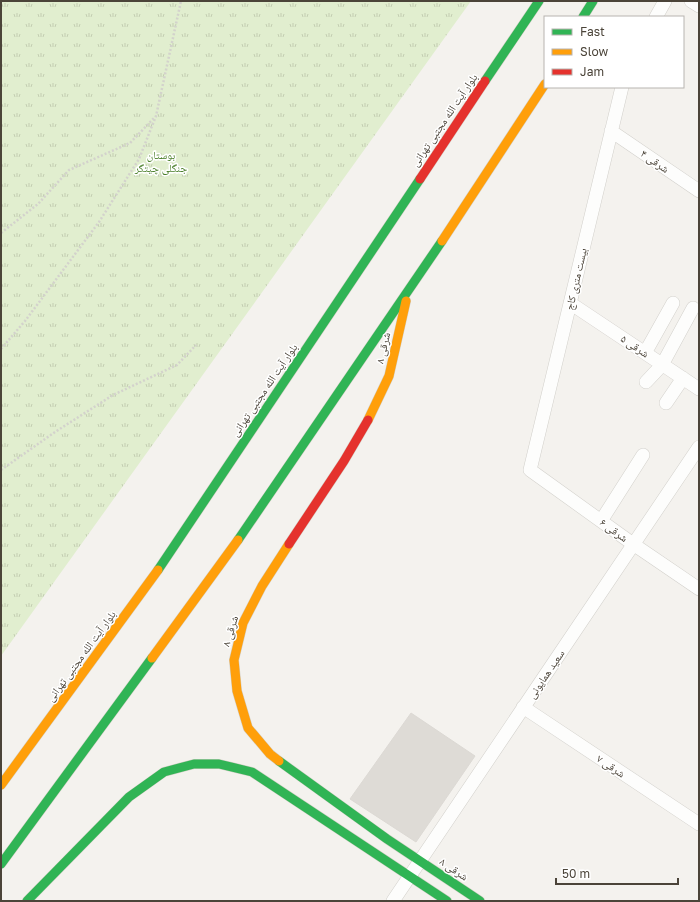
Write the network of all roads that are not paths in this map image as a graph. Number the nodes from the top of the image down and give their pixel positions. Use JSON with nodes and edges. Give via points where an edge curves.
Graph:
{"nodes":[{"id":1,"x":539,"y":1,"type":"edge"},
{"id":2,"x":592,"y":1,"type":"edge"},
{"id":3,"x":665,"y":1,"type":"edge"},
{"id":4,"x":691,"y":1,"type":"edge"},
{"id":5,"x":699,"y":6,"type":"edge"},
{"id":6,"x":584,"y":16,"type":"edge"},
{"id":7,"x":657,"y":16,"type":"edge"},
{"id":8,"x":544,"y":86,"type":"edge"},
{"id":9,"x":622,"y":88,"type":"edge"},
{"id":10,"x":611,"y":131,"type":"junction"},
{"id":11,"x":699,"y":192,"type":"edge"},
{"id":12,"x":409,"y":289,"type":"junction"},
{"id":13,"x":570,"y":303,"type":"junction"},
{"id":14,"x":673,"y":303,"type":"dead end"},
{"id":15,"x":693,"y":308,"type":"dead end"},
{"id":16,"x":645,"y":353,"type":"junction"},
{"id":17,"x":662,"y":365,"type":"junction"},
{"id":18,"x":683,"y":378,"type":"junction"},
{"id":19,"x":646,"y":382,"type":"dead end"},
{"id":20,"x":699,"y":389,"type":"edge"},
{"id":21,"x":666,"y":403,"type":"dead end"},
{"id":22,"x":699,"y":447,"type":"edge"},
{"id":23,"x":643,"y":455,"type":"dead end"},
{"id":24,"x":530,"y":470,"type":"joint"},
{"id":25,"x":601,"y":521,"type":"junction"},
{"id":26,"x":634,"y":544,"type":"junction"},
{"id":27,"x":699,"y":589,"type":"edge"},
{"id":28,"x":523,"y":707,"type":"junction"},
{"id":29,"x":1,"y":785,"type":"edge"},
{"id":30,"x":699,"y":824,"type":"edge"},
{"id":31,"x":420,"y":860,"type":"junction"},
{"id":32,"x":1,"y":864,"type":"edge"},
{"id":33,"x":410,"y":876,"type":"junction"},
{"id":34,"x":27,"y":901,"type":"edge"},
{"id":35,"x":393,"y":901,"type":"edge"},
{"id":36,"x":447,"y":901,"type":"edge"},
{"id":37,"x":480,"y":901,"type":"edge"}],
"edges":[{"from":1,"to":29,"type":"main road","name":"بلوار آیت الله مجتبی تهرانی","via":[[162,564]]},
{"from":2,"to":6,"type":"main road"},
{"from":3,"to":7,"type":"street"},
{"from":4,"to":5,"type":"street"},
{"from":8,"to":12,"type":"main road"},
{"from":9,"to":10,"type":"street","name":"بیست متری کاج"},
{"from":10,"to":11,"type":"street","name":"۴ شرقی"},
{"from":10,"to":13,"type":"street","name":"بیست متری کاج"},
{"from":12,"to":31,"type":"main road","name":"۸ شرقی","via":[[389,376],[370,419],[262,586],[243,623],[234,660],[237,691],[248,728],[270,754]]},
{"from":12,"to":32,"type":"main road","via":[[234,546]]},
{"from":13,"to":16,"type":"street","name":"۵ شرقی"},
{"from":13,"to":24,"type":"street","name":"بیست متری کاج"},
{"from":14,"to":16,"type":"street"},
{"from":15,"to":17,"type":"street"},
{"from":16,"to":17,"type":"street","name":"۵ شرقی"},
{"from":17,"to":18,"type":"street","name":"۵ شرقی"},
{"from":17,"to":19,"type":"street"},
{"from":18,"to":20,"type":"street","name":"۵ شرقی"},
{"from":18,"to":21,"type":"street"},
{"from":22,"to":26,"type":"street","name":"سعید همایونی"},
{"from":23,"to":25,"type":"street"},
{"from":24,"to":25,"type":"street","name":"۶ شرقی"},
{"from":25,"to":26,"type":"street","name":"۶ شرقی"},
{"from":26,"to":27,"type":"street","name":"۶ شرقی"},
{"from":26,"to":28,"type":"street","name":"سعید همایونی"},
{"from":28,"to":30,"type":"street","name":"۷ شرقی"},
{"from":28,"to":31,"type":"street","name":"سعید همایونی"},
{"from":31,"to":33,"type":"street","name":"سعید همایونی"},
{"from":31,"to":37,"type":"main road","name":"۸ شرقی"},
{"from":33,"to":34,"type":"main road","via":[[252,772],[219,764],[194,764],[164,772],[129,797]]},
{"from":33,"to":35,"type":"street","name":"سعید همایونی"},
{"from":33,"to":36,"type":"main road"}]}
